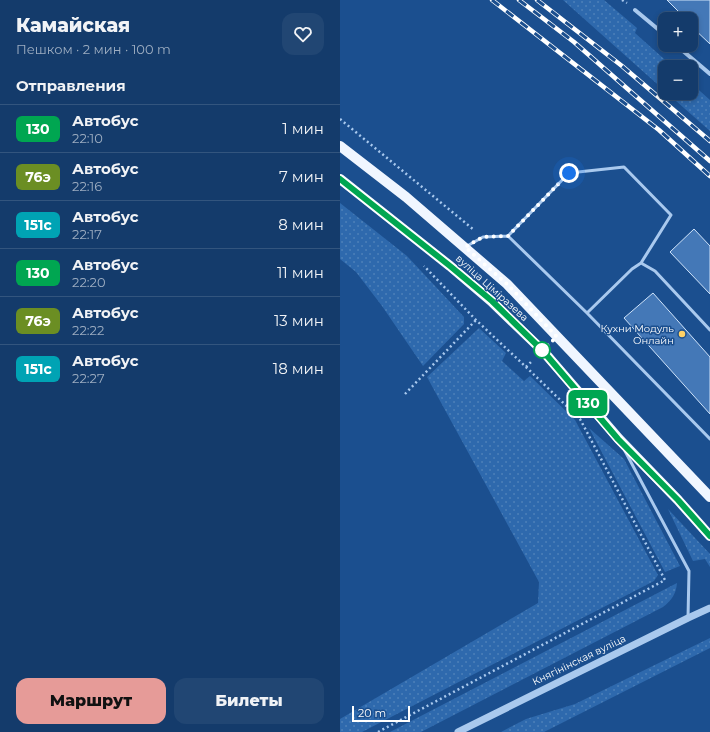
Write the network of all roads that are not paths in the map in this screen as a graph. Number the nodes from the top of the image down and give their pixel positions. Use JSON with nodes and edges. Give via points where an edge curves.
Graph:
{"nodes":[{"id":1,"x":635,"y":10,"type":"dead end"},
{"id":2,"x":658,"y":29,"type":"edge"},
{"id":3,"x":684,"y":52,"type":"edge"},
{"id":4,"x":710,"y":74,"type":"edge"},
{"id":5,"x":340,"y":146,"type":"edge"},
{"id":6,"x":340,"y":179,"type":"edge"},
{"id":7,"x":340,"y":185,"type":"edge"},
{"id":8,"x":351,"y":188,"type":"junction"},
{"id":9,"x":508,"y":236,"type":"junction"},
{"id":10,"x":465,"y":247,"type":"junction"},
{"id":11,"x":641,"y":263,"type":"junction"},
{"id":12,"x":587,"y":313,"type":"junction"},
{"id":13,"x":710,"y":330,"type":"edge"},
{"id":14,"x":618,"y":439,"type":"junction"},
{"id":15,"x":710,"y":439,"type":"edge"},
{"id":16,"x":710,"y":497,"type":"edge"},
{"id":17,"x":710,"y":536,"type":"edge"},
{"id":18,"x":710,"y":608,"type":"edge"},
{"id":19,"x":688,"y":618,"type":"junction"},
{"id":20,"x":458,"y":732,"type":"edge"}],
"edges":[{"from":1,"to":2,"type":"street"},
{"from":3,"to":4,"type":"street"},
{"from":5,"to":10,"type":"main road","name":"вуліца Ціміразева"},
{"from":6,"to":8,"type":"main road","name":"вуліца Ціміразева"},
{"from":7,"to":8,"type":"lane"},
{"from":8,"to":14,"type":"main road","name":"вуліца Ціміразева","via":[[492,301],[543,351]]},
{"from":9,"to":10,"type":"lane","via":[[483,237]]},
{"from":9,"to":11,"type":"lane","via":[[569,173],[624,167],[671,215]]},
{"from":9,"to":12,"type":"lane"},
{"from":10,"to":16,"type":"main road","name":"вуліца Ціміразева","via":[[507,284]]},
{"from":11,"to":12,"type":"lane"},
{"from":11,"to":13,"type":"lane","via":[[655,271]]},
{"from":12,"to":15,"type":"lane"},
{"from":14,"to":17,"type":"main road","name":"вуліца Ціміразева"},
{"from":14,"to":19,"type":"lane","via":[[688,571]]},
{"from":18,"to":19,"type":"street","name":"Княгінінская вуліца"},
{"from":19,"to":20,"type":"street","name":"Княгінінская вуліца"}]}
